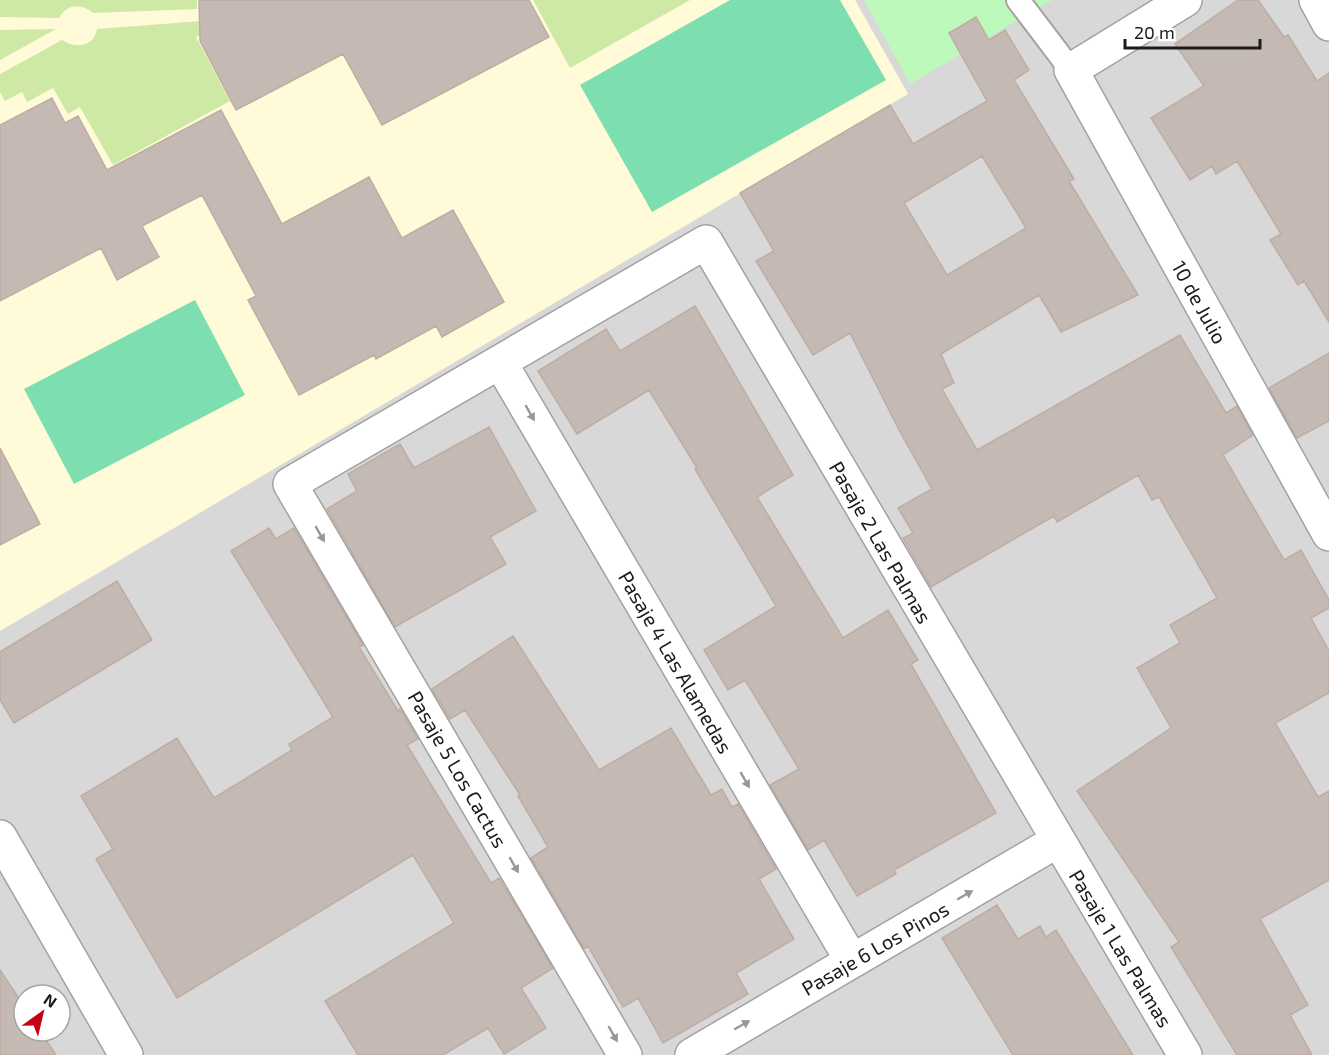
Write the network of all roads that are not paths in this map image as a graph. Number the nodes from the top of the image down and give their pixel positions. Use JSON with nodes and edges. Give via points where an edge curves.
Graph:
{"nodes":[{"id":1,"x":1018,"y":0,"type":"edge"},
{"id":2,"x":1185,"y":0,"type":"edge"},
{"id":3,"x":1316,"y":0,"type":"edge"},
{"id":4,"x":1329,"y":24,"type":"edge"},
{"id":5,"x":1071,"y":70,"type":"junction"},
{"id":6,"x":500,"y":362,"type":"junction"},
{"id":7,"x":1329,"y":534,"type":"edge"},
{"id":8,"x":0,"y":837,"type":"edge"},
{"id":9,"x":1057,"y":841,"type":"junction"},
{"id":10,"x":852,"y":961,"type":"junction"},
{"id":11,"x":126,"y":1055,"type":"edge"},
{"id":12,"x":625,"y":1055,"type":"edge"},
{"id":13,"x":692,"y":1055,"type":"edge"},
{"id":14,"x":1185,"y":1055,"type":"edge"}],
"edges":[{"from":1,"to":5,"type":"lane"},
{"from":2,"to":5,"type":"street"},
{"from":3,"to":4,"type":"street"},
{"from":5,"to":7,"type":"street","name":"10 de Julio"},
{"from":6,"to":9,"type":"street","name":"Pasaje 2 Las Palmas","via":[[706,242]]},
{"from":6,"to":10,"type":"street","name":"Pasaje 4 Las Alamedas","one_way":true},
{"from":6,"to":12,"type":"street","name":"Pasaje 5 Los Cactus","one_way":true,"via":[[290,484]]},
{"from":8,"to":11,"type":"street"},
{"from":10,"to":9,"type":"street","name":"Pasaje 6 Los Pinos","one_way":true},
{"from":9,"to":14,"type":"street","name":"Pasaje 1 Las Palmas"},
{"from":13,"to":10,"type":"street","name":"Pasaje 6 Los Pinos","one_way":true}]}
